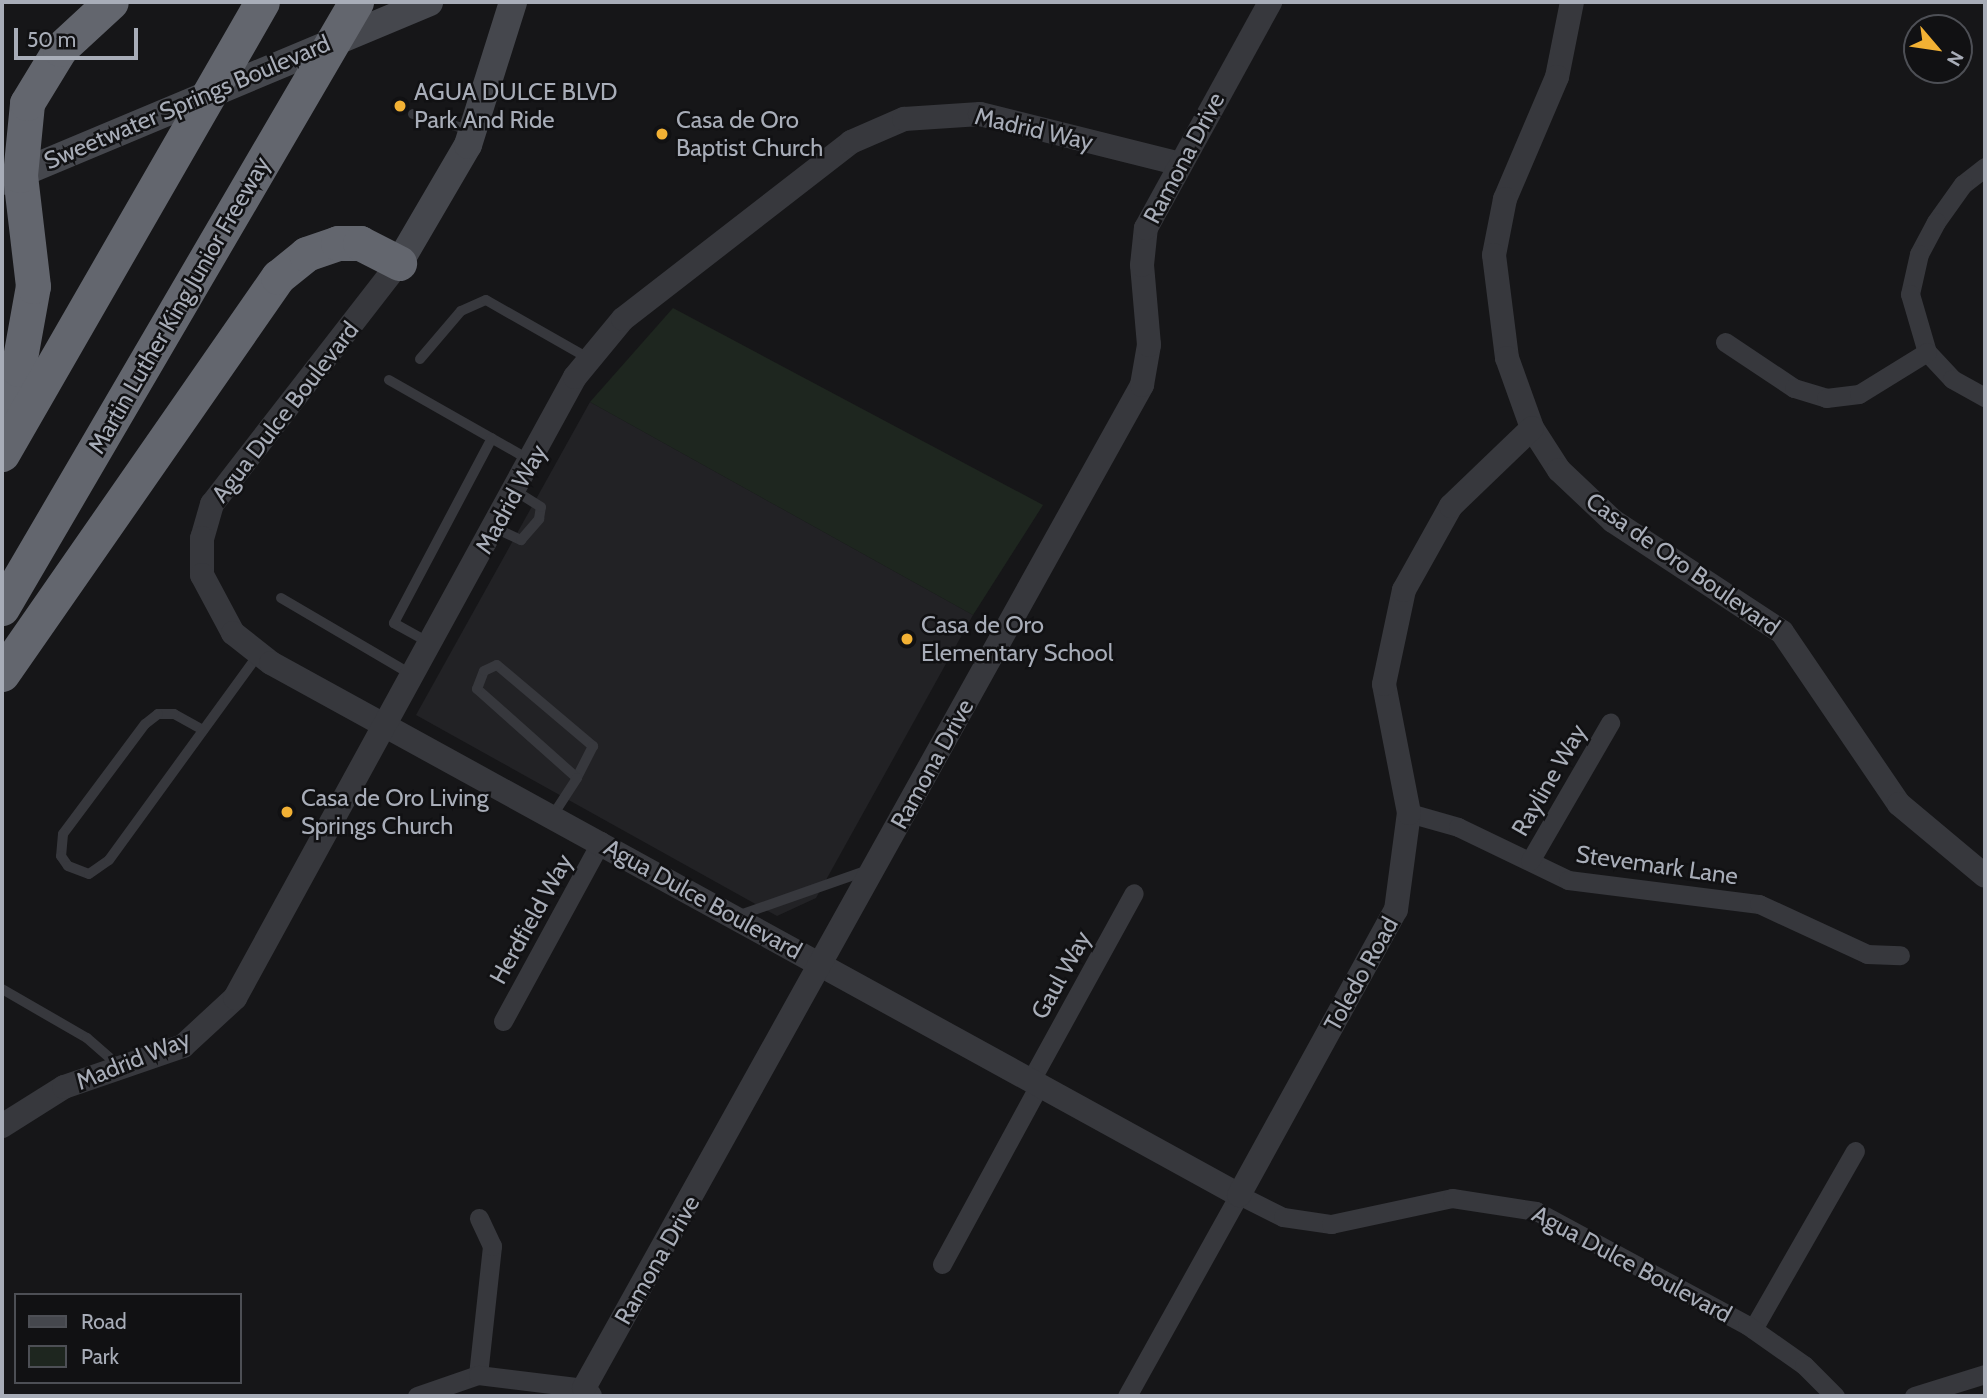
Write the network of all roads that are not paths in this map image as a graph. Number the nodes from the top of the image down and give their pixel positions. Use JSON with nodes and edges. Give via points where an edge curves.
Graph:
{"nodes":[{"id":1,"x":111,"y":2,"type":"edge"},
{"id":2,"x":262,"y":2,"type":"edge"},
{"id":3,"x":429,"y":2,"type":"edge"},
{"id":4,"x":513,"y":2,"type":"edge"},
{"id":5,"x":1270,"y":2,"type":"edge"},
{"id":6,"x":1572,"y":2,"type":"edge"},
{"id":7,"x":364,"y":13,"type":"edge"},
{"id":8,"x":413,"y":114,"type":"dead end"},
{"id":9,"x":474,"y":131,"type":"junction"},
{"id":10,"x":1177,"y":163,"type":"junction"},
{"id":11,"x":1985,"y":167,"type":"edge"},
{"id":12,"x":11,"y":178,"type":"edge"},
{"id":13,"x":399,"y":263,"type":"junction"},
{"id":14,"x":1725,"y":342,"type":"dead end"},
{"id":15,"x":1927,"y":352,"type":"junction"},
{"id":16,"x":420,"y":359,"type":"dead end"},
{"id":17,"x":588,"y":359,"type":"junction"},
{"id":18,"x":389,"y":380,"type":"dead end"},
{"id":19,"x":1985,"y":397,"type":"edge"},
{"id":20,"x":2,"y":402,"type":"edge"},
{"id":21,"x":1532,"y":428,"type":"junction"},
{"id":22,"x":492,"y":438,"type":"junction"},
{"id":23,"x":2,"y":454,"type":"edge"},
{"id":24,"x":532,"y":461,"type":"junction"},
{"id":25,"x":515,"y":491,"type":"junction"},
{"id":26,"x":495,"y":528,"type":"junction"},
{"id":27,"x":281,"y":598,"type":"dead end"},
{"id":28,"x":2,"y":608,"type":"edge"},
{"id":29,"x":433,"y":645,"type":"junction"},
{"id":30,"x":258,"y":654,"type":"junction"},
{"id":31,"x":2,"y":674,"type":"edge"},
{"id":32,"x":415,"y":677,"type":"junction"},
{"id":33,"x":1609,"y":723,"type":"dead end"},
{"id":34,"x":388,"y":727,"type":"junction"},
{"id":35,"x":203,"y":730,"type":"junction"},
{"id":36,"x":577,"y":778,"type":"junction"},
{"id":37,"x":1409,"y":813,"type":"junction"},
{"id":38,"x":553,"y":814,"type":"junction"},
{"id":39,"x":601,"y":841,"type":"junction"},
{"id":40,"x":1530,"y":861,"type":"junction"},
{"id":41,"x":875,"y":868,"type":"junction"},
{"id":42,"x":1985,"y":876,"type":"edge"},
{"id":43,"x":1134,"y":892,"type":"dead end"},
{"id":44,"x":737,"y":916,"type":"junction"},
{"id":45,"x":1900,"y":955,"type":"dead end"},
{"id":46,"x":821,"y":965,"type":"junction"},
{"id":47,"x":2,"y":989,"type":"edge"},
{"id":48,"x":503,"y":1021,"type":"dead end"},
{"id":49,"x":120,"y":1067,"type":"junction"},
{"id":50,"x":1035,"y":1082,"type":"junction"},
{"id":51,"x":2,"y":1126,"type":"edge"},
{"id":52,"x":1855,"y":1151,"type":"dead end"},
{"id":53,"x":1239,"y":1195,"type":"junction"},
{"id":54,"x":479,"y":1217,"type":"dead end"},
{"id":55,"x":942,"y":1265,"type":"dead end"},
{"id":56,"x":1753,"y":1329,"type":"junction"},
{"id":57,"x":1985,"y":1374,"type":"edge"},
{"id":58,"x":478,"y":1375,"type":"junction"},
{"id":59,"x":587,"y":1392,"type":"edge"},
{"id":60,"x":417,"y":1396,"type":"edge"},
{"id":61,"x":1127,"y":1396,"type":"edge"},
{"id":62,"x":1835,"y":1396,"type":"edge"},
{"id":63,"x":1914,"y":1396,"type":"edge"}],
"edges":[{"from":1,"to":12,"type":"highway","via":[[38,77],[27,103]]},
{"from":2,"to":23,"type":"highway"},
{"from":3,"to":7,"type":"main road","name":"Sweetwater Springs Boulevard"},
{"from":4,"to":9,"type":"main road","name":"Agua Dulce Boulevard"},
{"from":5,"to":10,"type":"street","name":"Ramona Drive"},
{"from":6,"to":21,"type":"street","name":"Casa de Oro Boulevard","via":[[1557,77],[1505,199],[1494,255],[1507,358]]},
{"from":7,"to":12,"type":"main road","name":"Sweetwater Springs Boulevard"},
{"from":7,"to":28,"type":"highway","name":"Martin Luther King Junior Freeway"},
{"from":8,"to":9,"type":"lane"},
{"from":9,"to":13,"type":"main road","name":"Agua Dulce Boulevard","via":[[438,206]]},
{"from":10,"to":17,"type":"street","name":"Madrid Way","via":[[980,114],[942,113],[895,122],[835,153],[623,319]]},
{"from":10,"to":41,"type":"street","name":"Ramona Drive","via":[[1142,247],[1149,345],[1142,385]]},
{"from":11,"to":15,"type":"street","via":[[1955,195],[1914,267],[1911,308]]},
{"from":12,"to":20,"type":"highway","via":[[33,286],[18,369]]},
{"from":13,"to":30,"type":"street","name":"Agua Dulce Boulevard","via":[[229,478],[206,520],[200,556],[207,592],[224,622]]},
{"from":13,"to":31,"type":"highway","via":[[360,243],[338,243],[306,254],[278,277]]},
{"from":14,"to":15,"type":"street","via":[[1794,388],[1826,398],[1859,394]]},
{"from":15,"to":19,"type":"street","via":[[1952,379]]},
{"from":16,"to":17,"type":"lane","via":[[461,311],[486,300]]},
{"from":17,"to":24,"type":"street","name":"Madrid Way"},
{"from":18,"to":22,"type":"lane"},
{"from":21,"to":37,"type":"street","name":"Toledo Road","via":[[1451,506],[1398,608],[1384,704]]},
{"from":21,"to":42,"type":"street","name":"Casa de Oro Boulevard","via":[[1559,470],[1613,521],[1782,632],[1899,804]]},
{"from":22,"to":24,"type":"lane"},
{"from":22,"to":29,"type":"lane","via":[[394,623]]},
{"from":24,"to":25,"type":"street","name":"Madrid Way"},
{"from":25,"to":26,"type":"street","name":"Madrid Way"},
{"from":25,"to":26,"type":"lane","via":[[541,507],[539,519],[521,540]]},
{"from":26,"to":29,"type":"street","name":"Madrid Way"},
{"from":27,"to":32,"type":"lane"},
{"from":29,"to":32,"type":"street","name":"Madrid Way"},
{"from":30,"to":34,"type":"street","name":"Agua Dulce Boulevard"},
{"from":30,"to":35,"type":"lane"},
{"from":32,"to":34,"type":"street","name":"Madrid Way"},
{"from":33,"to":40,"type":"street","name":"Rayline Way"},
{"from":34,"to":38,"type":"street","name":"Agua Dulce Boulevard"},
{"from":34,"to":49,"type":"street","name":"Madrid Way","via":[[235,998],[183,1046]]},
{"from":35,"to":35,"type":"lane","via":[[174,714],[158,713],[145,724],[62,834],[61,856],[68,866],[89,874],[109,860]]},
{"from":36,"to":36,"type":"lane","via":[[593,746],[506,671],[497,665],[484,671],[477,689]]},
{"from":36,"to":38,"type":"lane"},
{"from":37,"to":40,"type":"street","name":"Stevemark Lane","via":[[1458,827]]},
{"from":37,"to":53,"type":"street","name":"Toledo Road","via":[[1396,910]]},
{"from":38,"to":39,"type":"street","name":"Agua Dulce Boulevard"},
{"from":39,"to":44,"type":"street","name":"Agua Dulce Boulevard"},
{"from":39,"to":48,"type":"street","name":"Herdfield Way"},
{"from":40,"to":45,"type":"street","name":"Stevemark Lane","via":[[1568,880],[1759,904],[1867,954]]},
{"from":41,"to":44,"type":"lane"},
{"from":41,"to":46,"type":"street","name":"Ramona Drive"},
{"from":43,"to":50,"type":"street","name":"Gaul Way"},
{"from":44,"to":46,"type":"street","name":"Agua Dulce Boulevard"},
{"from":46,"to":50,"type":"street","name":"Agua Dulce Boulevard"},
{"from":46,"to":59,"type":"street","name":"Ramona Drive"},
{"from":47,"to":49,"type":"lane","via":[[87,1038]]},
{"from":49,"to":51,"type":"street","name":"Madrid Way","via":[[64,1087]]},
{"from":50,"to":53,"type":"street","name":"Agua Dulce Boulevard"},
{"from":50,"to":55,"type":"street","name":"Gaul Way"},
{"from":52,"to":56,"type":"street"},
{"from":53,"to":56,"type":"street","name":"Agua Dulce Boulevard","via":[[1283,1217],[1331,1224],[1452,1198],[1517,1204],[1555,1219]]},
{"from":53,"to":61,"type":"street","name":"Toledo Road"},
{"from":54,"to":58,"type":"street","via":[[492,1246]]},
{"from":56,"to":62,"type":"street","name":"Agua Dulce Boulevard","via":[[1804,1364]]},
{"from":57,"to":63,"type":"street"},
{"from":58,"to":59,"type":"street"},
{"from":58,"to":60,"type":"street"}]}
